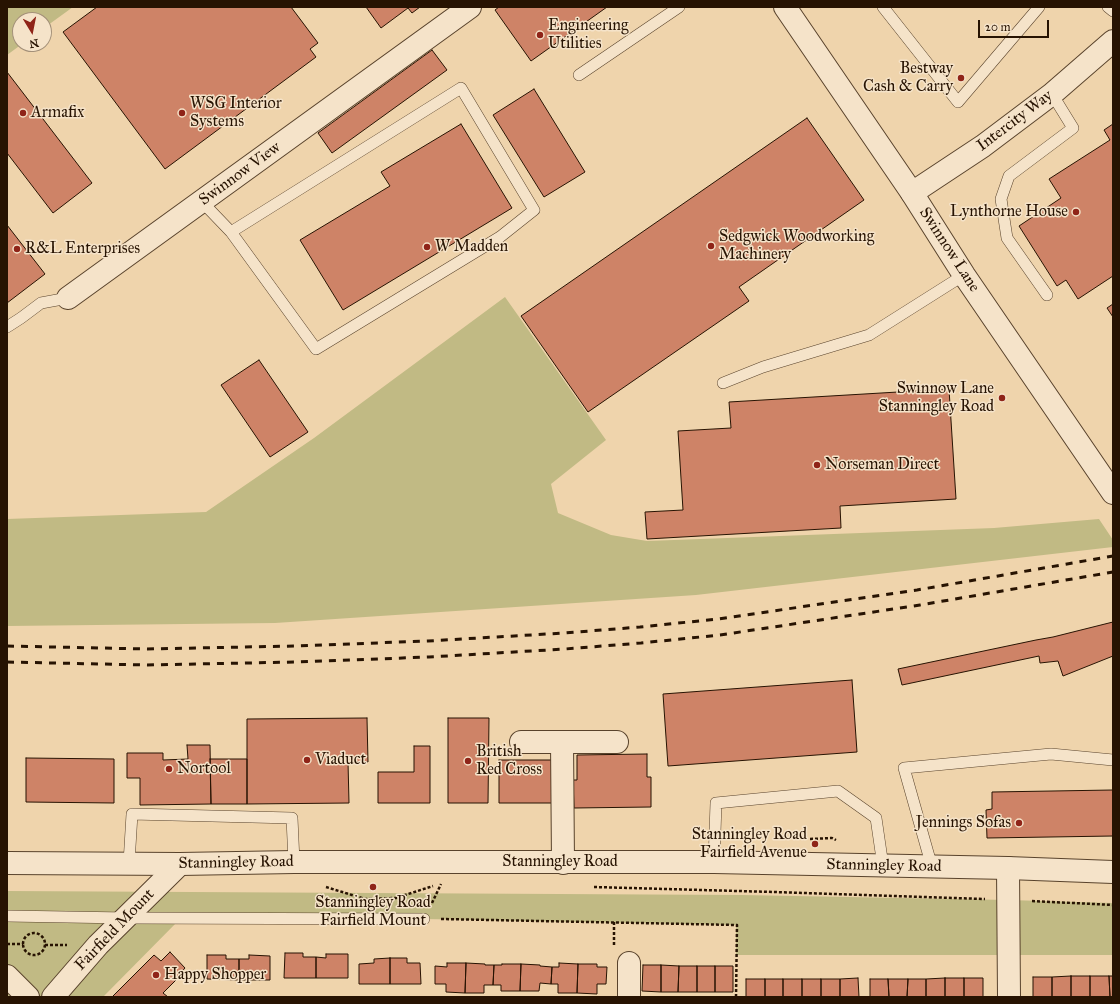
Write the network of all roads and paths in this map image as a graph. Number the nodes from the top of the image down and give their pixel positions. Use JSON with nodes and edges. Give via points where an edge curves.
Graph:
{"nodes":[{"id":1,"x":470,"y":7,"type":"edge"},
{"id":2,"x":679,"y":7,"type":"edge"},
{"id":3,"x":785,"y":7,"type":"edge"},
{"id":4,"x":883,"y":7,"type":"edge"},
{"id":5,"x":1039,"y":7,"type":"edge"},
{"id":6,"x":1108,"y":7,"type":"edge"},
{"id":7,"x":1113,"y":10,"type":"edge"},
{"id":8,"x":1113,"y":41,"type":"edge"},
{"id":9,"x":579,"y":75,"type":"dead end"},
{"id":10,"x":1052,"y":94,"type":"junction"},
{"id":11,"x":912,"y":193,"type":"junction"},
{"id":12,"x":203,"y":200,"type":"junction"},
{"id":13,"x":231,"y":232,"type":"junction"},
{"id":14,"x":964,"y":275,"type":"junction"},
{"id":15,"x":1047,"y":294,"type":"dead end"},
{"id":16,"x":68,"y":298,"type":"joint"},
{"id":17,"x":7,"y":327,"type":"edge"},
{"id":18,"x":723,"y":383,"type":"dead end"},
{"id":19,"x":1113,"y":493,"type":"edge"},
{"id":20,"x":521,"y":742,"type":"dead end"},
{"id":21,"x":562,"y":742,"type":"junction"},
{"id":22,"x":617,"y":742,"type":"dead end"},
{"id":23,"x":1113,"y":760,"type":"edge"},
{"id":24,"x":294,"y":862,"type":"junction"},
{"id":25,"x":563,"y":862,"type":"junction"},
{"id":26,"x":714,"y":862,"type":"junction"},
{"id":27,"x":7,"y":863,"type":"edge"},
{"id":28,"x":128,"y":863,"type":"junction"},
{"id":29,"x":180,"y":864,"type":"junction"},
{"id":30,"x":883,"y":866,"type":"junction"},
{"id":31,"x":932,"y":866,"type":"junction"},
{"id":32,"x":1008,"y":868,"type":"junction"},
{"id":33,"x":1113,"y":872,"type":"edge"},
{"id":34,"x":320,"y":885,"type":"dead end"},
{"id":35,"x":592,"y":887,"type":"dead end"},
{"id":36,"x":1008,"y":900,"type":"junction"},
{"id":37,"x":1113,"y":905,"type":"edge"},
{"id":38,"x":7,"y":916,"type":"edge"},
{"id":39,"x":126,"y":918,"type":"junction"},
{"id":40,"x":424,"y":919,"type":"junction"},
{"id":41,"x":7,"y":944,"type":"edge"},
{"id":42,"x":23,"y":944,"type":"junction"},
{"id":43,"x":629,"y":963,"type":"dead end"},
{"id":44,"x":7,"y":976,"type":"edge"},
{"id":45,"x":28,"y":997,"type":"edge"},
{"id":46,"x":53,"y":997,"type":"edge"},
{"id":47,"x":629,"y":997,"type":"edge"},
{"id":48,"x":736,"y":997,"type":"edge"},
{"id":49,"x":1009,"y":997,"type":"edge"}],
"edges":[{"from":1,"to":12,"type":"street","name":"Swinnow View"},
{"from":2,"to":9,"type":"lane"},
{"from":3,"to":11,"type":"street","name":"Swinnow Lane"},
{"from":4,"to":5,"type":"lane","via":[[958,102]]},
{"from":6,"to":7,"type":"lane"},
{"from":8,"to":10,"type":"street","name":"Intercity Way"},
{"from":10,"to":11,"type":"street","name":"Intercity Way","via":[[983,146]]},
{"from":10,"to":15,"type":"lane","via":[[1073,128],[1009,176],[1001,199],[1007,238]]},
{"from":11,"to":14,"type":"street","name":"Swinnow Lane"},
{"from":12,"to":13,"type":"lane"},
{"from":12,"to":16,"type":"street","name":"Swinnow View"},
{"from":13,"to":13,"type":"lane","via":[[316,349],[500,237],[534,210],[461,88]]},
{"from":14,"to":18,"type":"lane","via":[[869,335],[762,367]]},
{"from":14,"to":19,"type":"street","name":"Swinnow Lane"},
{"from":16,"to":17,"type":"lane","via":[[40,303]]},
{"from":20,"to":21,"type":"street"},
{"from":21,"to":22,"type":"street"},
{"from":21,"to":25,"type":"street"},
{"from":23,"to":31,"type":"lane","via":[[1051,754],[904,768]]},
{"from":24,"to":25,"type":"street","name":"Stanningley Road"},
{"from":24,"to":28,"type":"lane","via":[[292,818],[132,814]]},
{"from":24,"to":29,"type":"street","name":"Stanningley Road"},
{"from":25,"to":26,"type":"street","name":"Stanningley Road"},
{"from":26,"to":30,"type":"street","name":"Stanningley Road"},
{"from":26,"to":30,"type":"lane","via":[[716,802],[838,791],[876,818]]},
{"from":27,"to":28,"type":"street","name":"Stanningley Road"},
{"from":28,"to":29,"type":"street","name":"Stanningley Road"},
{"from":29,"to":39,"type":"street","name":"Fairfield Mount"},
{"from":30,"to":31,"type":"street","name":"Stanningley Road"},
{"from":31,"to":32,"type":"street","name":"Stanningley Road"},
{"from":32,"to":33,"type":"street","name":"Stanningley Road"},
{"from":32,"to":36,"type":"street"},
{"from":34,"to":40,"type":"path","via":[[364,899],[380,899],[396,898],[442,883]]},
{"from":35,"to":36,"type":"path"},
{"from":36,"to":37,"type":"path"},
{"from":36,"to":49,"type":"street"},
{"from":38,"to":39,"type":"lane"},
{"from":39,"to":40,"type":"lane"},
{"from":39,"to":46,"type":"street","name":"Fairfield Mount","via":[[98,945]]},
{"from":40,"to":48,"type":"path","via":[[737,925]]},
{"from":41,"to":42,"type":"path"},
{"from":42,"to":42,"type":"path","via":[[25,938],[38,934],[43,938],[45,945],[42,952],[32,955],[26,951]]},
{"from":43,"to":47,"type":"street"},
{"from":44,"to":45,"type":"street"}]}
